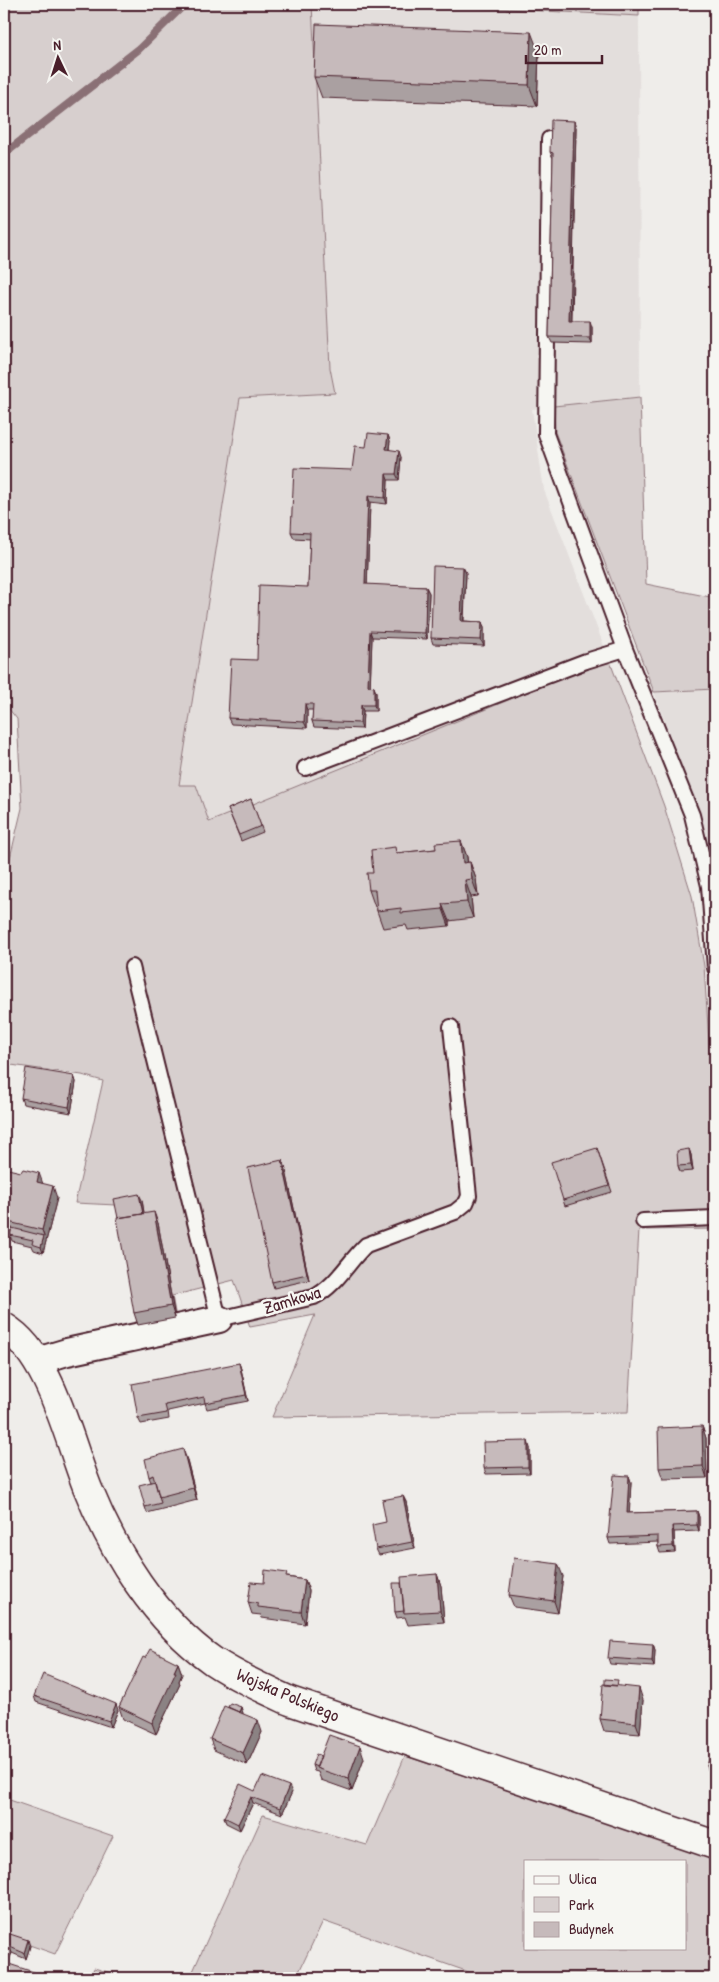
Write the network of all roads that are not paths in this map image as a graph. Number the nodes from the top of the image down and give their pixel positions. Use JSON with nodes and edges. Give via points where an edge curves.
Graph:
{"nodes":[{"id":1,"x":549,"y":139,"type":"edge"},
{"id":2,"x":625,"y":649,"type":"junction"},
{"id":3,"x":305,"y":768,"type":"dead end"},
{"id":4,"x":132,"y":967,"type":"dead end"},
{"id":5,"x":715,"y":968,"type":"edge"},
{"id":6,"x":450,"y":1027,"type":"dead end"},
{"id":7,"x":715,"y":1218,"type":"edge"},
{"id":8,"x":644,"y":1221,"type":"dead end"},
{"id":9,"x":219,"y":1319,"type":"junction"},
{"id":10,"x":4,"y":1329,"type":"edge"},
{"id":11,"x":37,"y":1361,"type":"junction"},
{"id":12,"x":715,"y":1845,"type":"edge"}],
"edges":[{"from":1,"to":2,"type":"lane","via":[[546,434]]},
{"from":2,"to":3,"type":"lane","via":[[577,664]]},
{"from":2,"to":5,"type":"lane","via":[[692,816],[709,886]]},
{"from":4,"to":9,"type":"lane"},
{"from":6,"to":9,"type":"lane","name":"Zamkowa","via":[[469,1196],[466,1203],[455,1212],[366,1245],[328,1290],[314,1297]]},
{"from":7,"to":8,"type":"lane"},
{"from":9,"to":11,"type":"street","name":"Zamkowa"},
{"from":10,"to":11,"type":"street","name":"Wojska Polskiego","via":[[20,1340]]},
{"from":11,"to":12,"type":"street","name":"Wojska Polskiego","via":[[98,1511],[121,1556],[160,1610],[212,1660],[290,1700]]}]}
